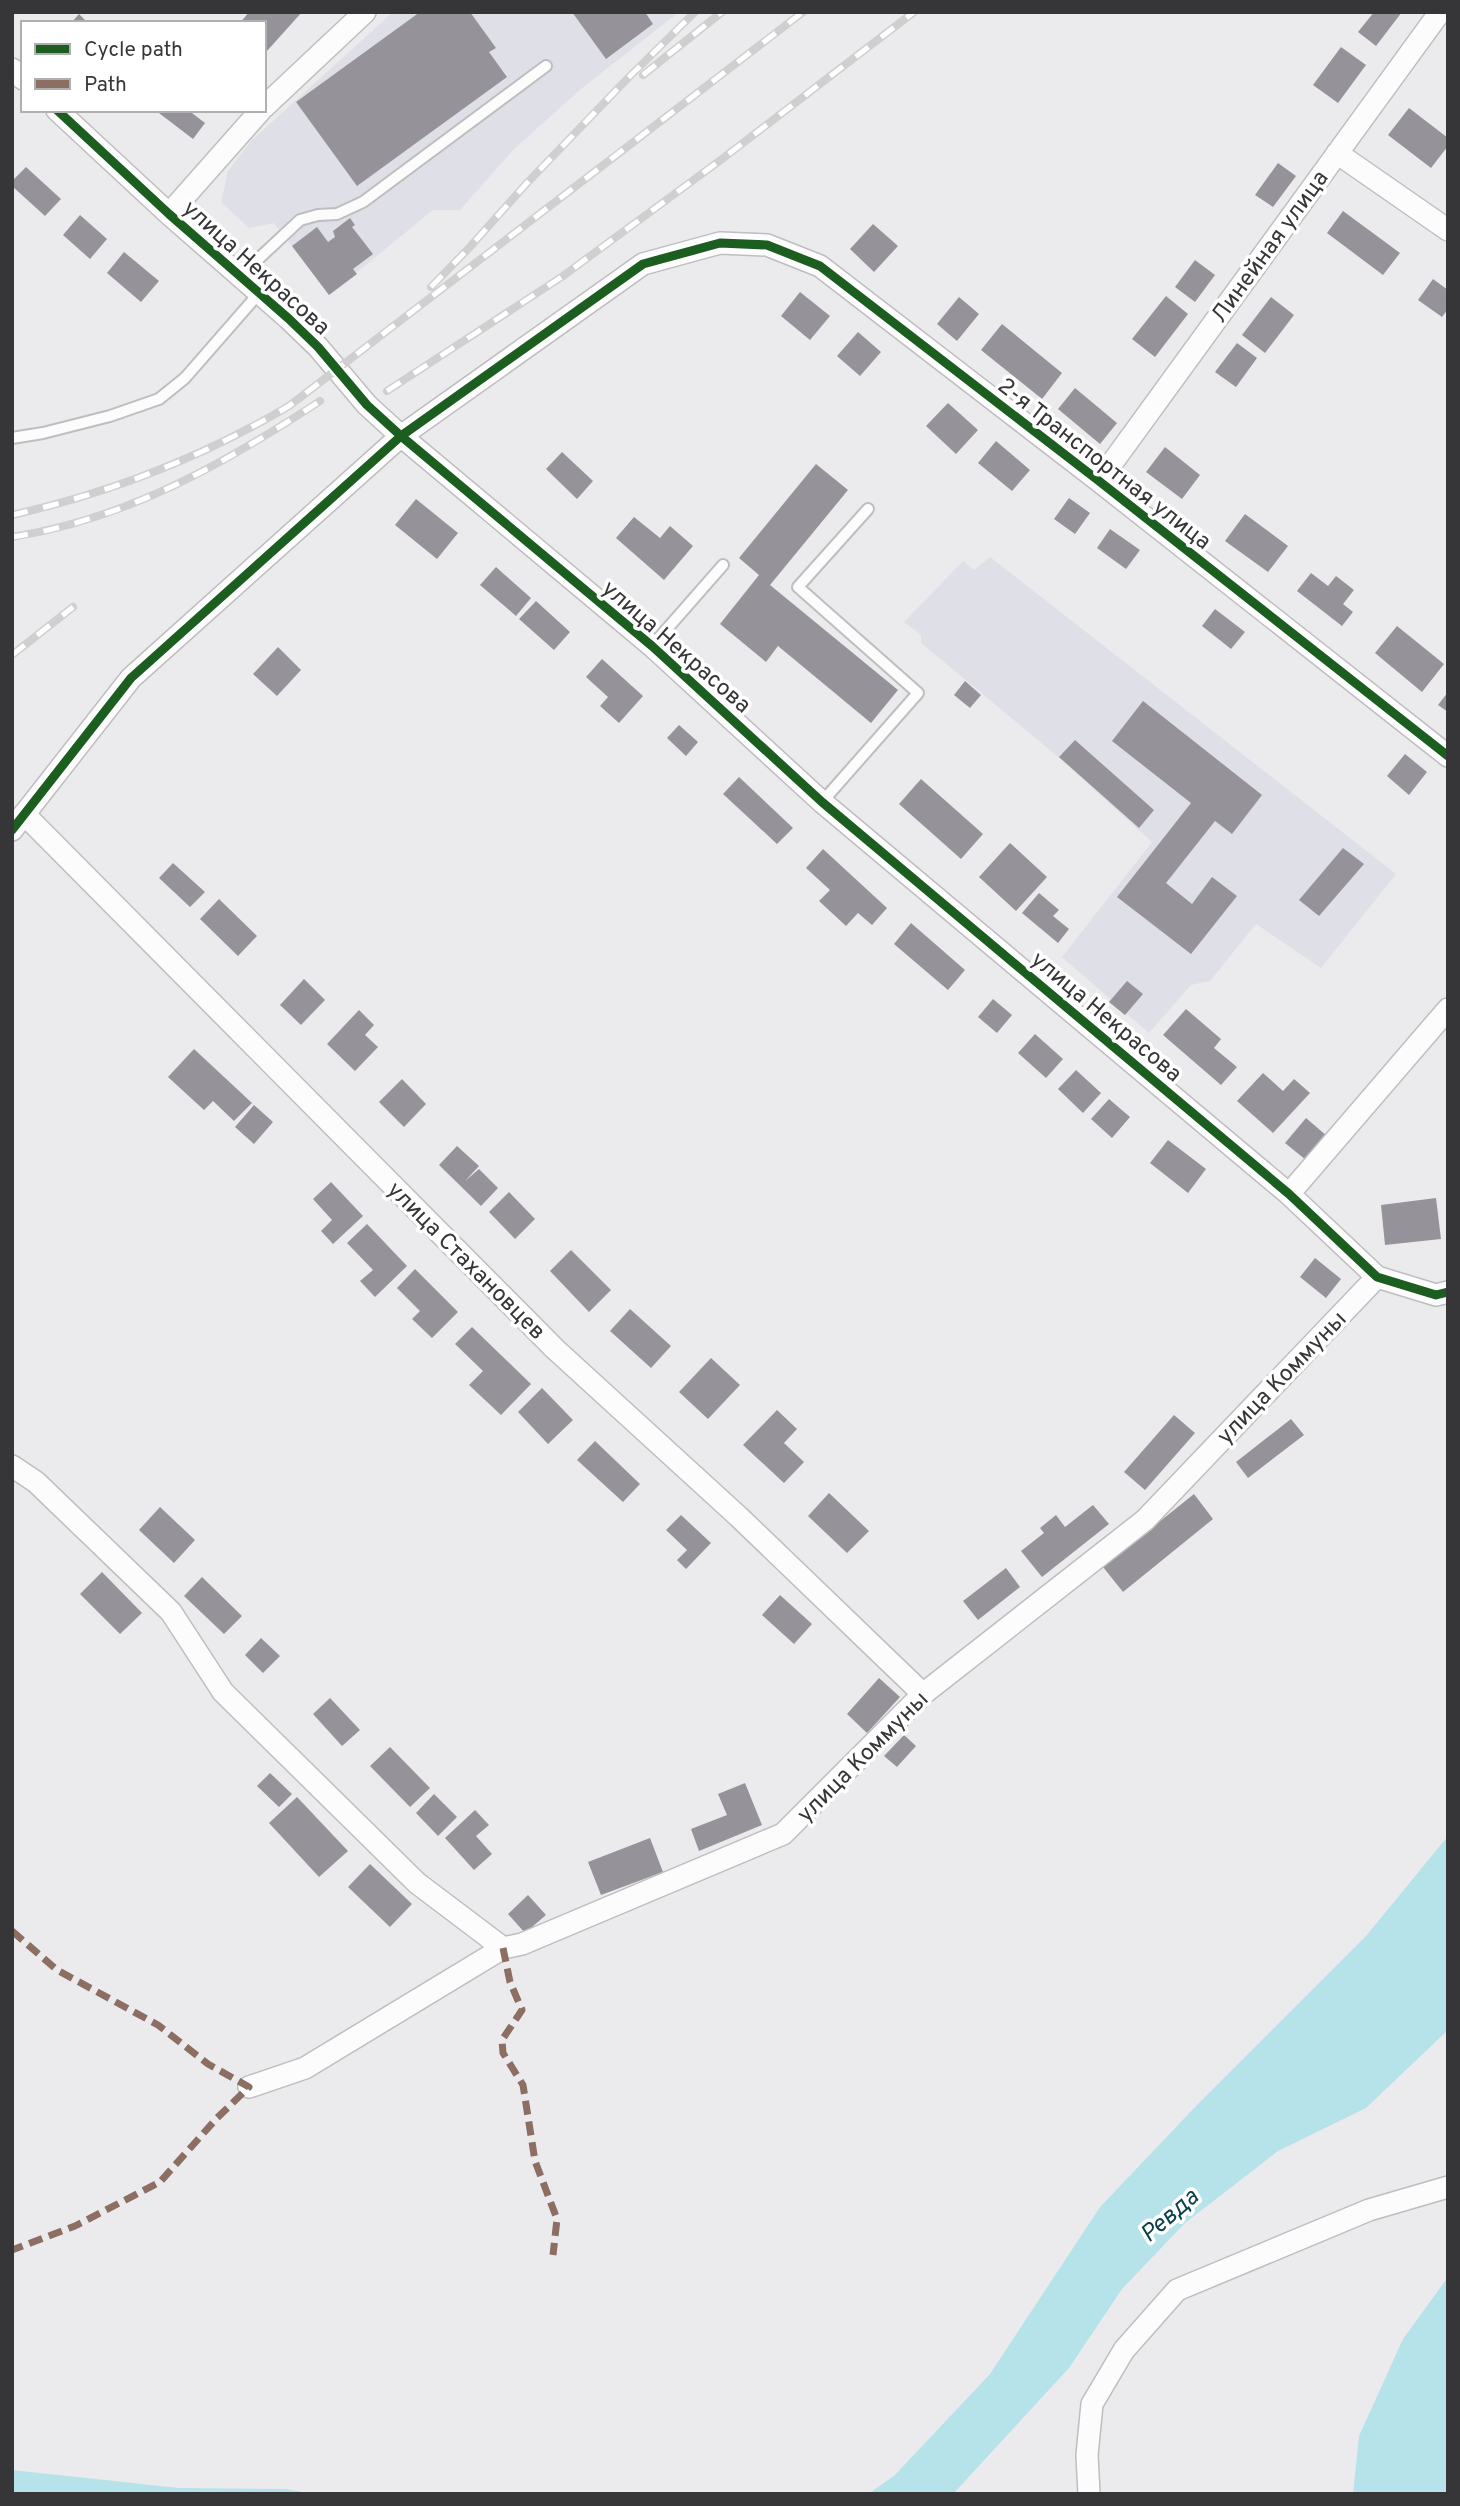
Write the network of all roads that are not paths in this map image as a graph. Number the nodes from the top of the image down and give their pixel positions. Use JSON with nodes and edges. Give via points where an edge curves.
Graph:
{"nodes":[{"id":1,"x":365,"y":12,"type":"edge"},
{"id":2,"x":1440,"y":12,"type":"edge"},
{"id":3,"x":546,"y":66,"type":"dead end"},
{"id":4,"x":266,"y":105,"type":"edge"},
{"id":5,"x":59,"y":112,"type":"edge"},
{"id":6,"x":259,"y":112,"type":"edge"},
{"id":7,"x":1337,"y":153,"type":"junction"},
{"id":8,"x":169,"y":214,"type":"junction"},
{"id":9,"x":1448,"y":230,"type":"edge"},
{"id":10,"x":240,"y":276,"type":"junction"},
{"id":11,"x":260,"y":292,"type":"junction"},
{"id":12,"x":401,"y":436,"type":"junction"},
{"id":13,"x":12,"y":438,"type":"edge"},
{"id":14,"x":1099,"y":481,"type":"junction"},
{"id":15,"x":868,"y":509,"type":"dead end"},
{"id":16,"x":723,"y":565,"type":"dead end"},
{"id":17,"x":652,"y":646,"type":"junction"},
{"id":18,"x":1448,"y":756,"type":"edge"},
{"id":19,"x":822,"y":802,"type":"junction"},
{"id":20,"x":18,"y":822,"type":"edge"},
{"id":21,"x":1448,"y":1009,"type":"edge"},
{"id":22,"x":1289,"y":1194,"type":"junction"},
{"id":23,"x":1377,"y":1277,"type":"junction"},
{"id":24,"x":1444,"y":1296,"type":"edge"},
{"id":25,"x":12,"y":1466,"type":"edge"},
{"id":26,"x":923,"y":1694,"type":"junction"},
{"id":27,"x":503,"y":1948,"type":"junction"},
{"id":28,"x":249,"y":2088,"type":"dead end"},
{"id":29,"x":1448,"y":2188,"type":"edge"},
{"id":30,"x":1089,"y":2494,"type":"edge"}],
"edges":[{"from":1,"to":4,"type":"street"},
{"from":2,"to":7,"type":"street","name":"Линейная улица"},
{"from":3,"to":10,"type":"lane","via":[[363,202],[337,214],[300,220]]},
{"from":5,"to":8,"type":"street","name":"улица Некрасова"},
{"from":6,"to":8,"type":"street"},
{"from":7,"to":9,"type":"street"},
{"from":7,"to":14,"type":"street","name":"Линейная улица"},
{"from":8,"to":10,"type":"street","name":"улица Некрасова"},
{"from":10,"to":11,"type":"street","name":"улица Некрасова"},
{"from":11,"to":12,"type":"street","name":"улица Некрасова"},
{"from":11,"to":13,"type":"lane","via":[[185,378],[159,399],[110,416]]},
{"from":12,"to":14,"type":"street","name":"2-я Транспортная улица","via":[[643,264],[720,243],[767,245],[820,266]]},
{"from":12,"to":17,"type":"street","name":"улица Некрасова"},
{"from":12,"to":20,"type":"street","name":"2-я Транспортная улица","via":[[131,678]]},
{"from":14,"to":18,"type":"street","name":"2-я Транспортная улица"},
{"from":15,"to":19,"type":"lane","via":[[798,587],[918,693]]},
{"from":16,"to":17,"type":"lane"},
{"from":17,"to":19,"type":"street","name":"улица Некрасова"},
{"from":19,"to":22,"type":"street","name":"улица Некрасова"},
{"from":20,"to":26,"type":"street","name":"улица Стахановцев","via":[[555,1349]]},
{"from":21,"to":22,"type":"street"},
{"from":22,"to":23,"type":"street"},
{"from":23,"to":24,"type":"street"},
{"from":23,"to":26,"type":"street","name":"улица Коммуны","via":[[1144,1520]]},
{"from":25,"to":27,"type":"street","via":[[36,1482],[171,1612],[223,1692],[408,1875]]},
{"from":26,"to":27,"type":"street","name":"улица Коммуны","via":[[783,1834]]},
{"from":27,"to":28,"type":"street","name":"улица Коммуны","via":[[305,2068]]},
{"from":29,"to":30,"type":"street","via":[[1369,2210],[1177,2290],[1124,2350],[1092,2404]]}]}
